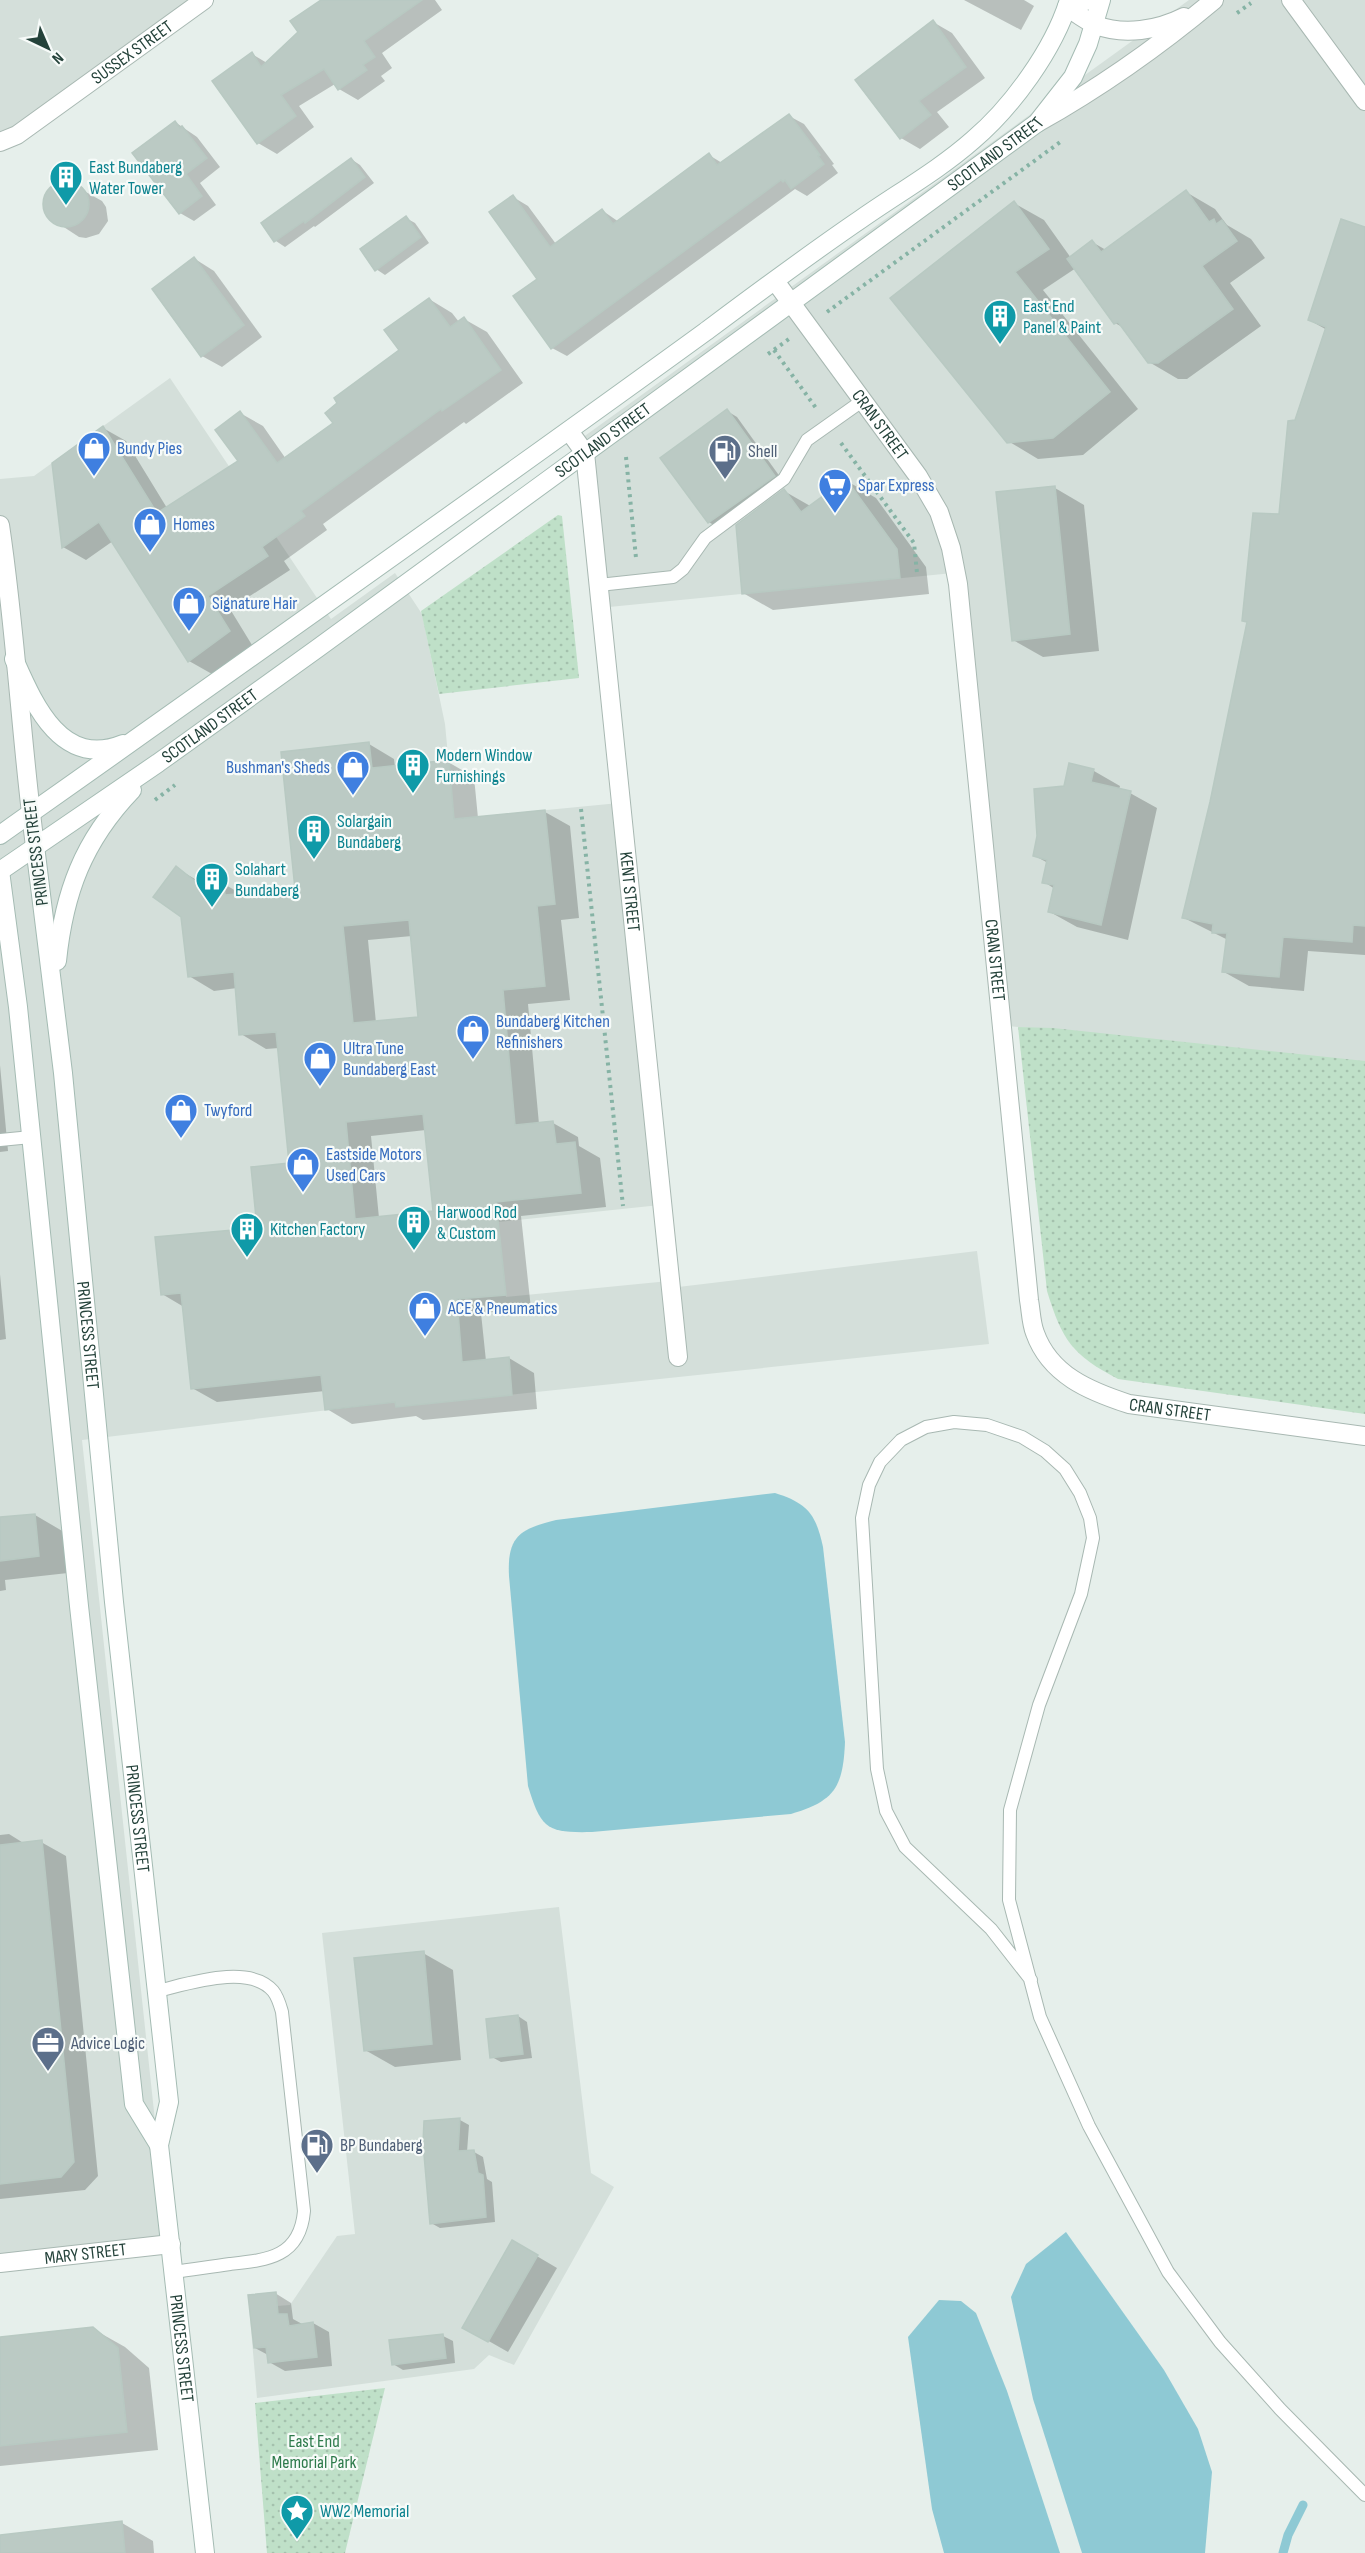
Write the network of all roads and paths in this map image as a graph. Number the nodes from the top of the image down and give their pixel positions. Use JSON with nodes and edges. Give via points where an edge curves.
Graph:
{"nodes":[{"id":1,"x":204,"y":0,"type":"edge"},
{"id":2,"x":1089,"y":0,"type":"edge"},
{"id":3,"x":1101,"y":0,"type":"edge"},
{"id":4,"x":1291,"y":0,"type":"edge"},
{"id":5,"x":1251,"y":3,"type":"dead end"},
{"id":6,"x":1068,"y":4,"type":"edge"},
{"id":7,"x":1210,"y":4,"type":"edge"},
{"id":8,"x":1233,"y":16,"type":"dead end"},
{"id":9,"x":1095,"y":24,"type":"junction"},
{"id":10,"x":1365,"y":101,"type":"edge"},
{"id":11,"x":1037,"y":123,"type":"junction"},
{"id":12,"x":1070,"y":135,"type":"dead end"},
{"id":13,"x":0,"y":142,"type":"edge"},
{"id":14,"x":775,"y":281,"type":"junction"},
{"id":15,"x":791,"y":304,"type":"junction"},
{"id":16,"x":808,"y":326,"type":"junction"},
{"id":17,"x":774,"y":350,"type":"junction"},
{"id":18,"x":760,"y":360,"type":"dead end"},
{"id":19,"x":862,"y":401,"type":"junction"},
{"id":20,"x":828,"y":426,"type":"junction"},
{"id":21,"x":569,"y":431,"type":"junction"},
{"id":22,"x":636,"y":450,"type":"dead end"},
{"id":23,"x":585,"y":453,"type":"junction"},
{"id":24,"x":626,"y":457,"type":"junction"},
{"id":25,"x":588,"y":484,"type":"junction"},
{"id":26,"x":0,"y":525,"type":"edge"},
{"id":27,"x":917,"y":573,"type":"dead end"},
{"id":28,"x":639,"y":581,"type":"junction"},
{"id":29,"x":598,"y":585,"type":"junction"},
{"id":30,"x":14,"y":659,"type":"junction"},
{"id":31,"x":138,"y":738,"type":"junction"},
{"id":32,"x":158,"y":763,"type":"junction"},
{"id":33,"x":178,"y":783,"type":"dead end"},
{"id":34,"x":581,"y":808,"type":"dead end"},
{"id":35,"x":148,"y":810,"type":"dead end"},
{"id":36,"x":31,"y":813,"type":"junction"},
{"id":37,"x":0,"y":835,"type":"edge"},
{"id":38,"x":35,"y":846,"type":"junction"},
{"id":39,"x":0,"y":871,"type":"edge"},
{"id":40,"x":0,"y":976,"type":"edge"},
{"id":41,"x":53,"y":992,"type":"junction"},
{"id":42,"x":18,"y":1007,"type":"junction"},
{"id":43,"x":31,"y":1137,"type":"junction"},
{"id":44,"x":0,"y":1140,"type":"edge"},
{"id":45,"x":623,"y":1206,"type":"dead end"},
{"id":46,"x":678,"y":1358,"type":"dead end"},
{"id":47,"x":1365,"y":1436,"type":"edge"},
{"id":48,"x":1031,"y":1980,"type":"junction"},
{"id":49,"x":157,"y":1990,"type":"junction"},
{"id":50,"x":159,"y":2145,"type":"junction"},
{"id":51,"x":171,"y":2244,"type":"junction"},
{"id":52,"x":0,"y":2263,"type":"edge"},
{"id":53,"x":174,"y":2272,"type":"junction"},
{"id":54,"x":1365,"y":2495,"type":"edge"},
{"id":55,"x":205,"y":2553,"type":"edge"}],
"edges":[{"from":1,"to":13,"type":"main road","name":"SUSSEX STREET","via":[[17,135]]},
{"from":2,"to":6,"type":"main road"},
{"from":3,"to":9,"type":"main road"},
{"from":4,"to":10,"type":"main road"},
{"from":5,"to":8,"type":"path"},
{"from":6,"to":9,"type":"main road","name":"SCOTLAND STREET"},
{"from":6,"to":14,"type":"main road","name":"SCOTLAND STREET","via":[[1058,30],[1036,66],[974,140]]},
{"from":7,"to":9,"type":"main road","name":"SCOTLAND STREET","via":[[1175,22],[1152,28],[1118,31]]},
{"from":7,"to":11,"type":"main road","name":"SCOTLAND STREET","via":[[1094,91]]},
{"from":9,"to":11,"type":"main road","via":[[1073,77]]},
{"from":11,"to":15,"type":"main road","name":"SCOTLAND STREET"},
{"from":12,"to":16,"type":"path"},
{"from":14,"to":15,"type":"main road","name":"CRAN STREET"},
{"from":14,"to":21,"type":"main road","name":"SCOTLAND STREET"},
{"from":15,"to":16,"type":"main road","name":"CRAN STREET"},
{"from":15,"to":23,"type":"main road","name":"SCOTLAND STREET"},
{"from":16,"to":17,"type":"path"},
{"from":16,"to":19,"type":"main road","name":"CRAN STREET"},
{"from":17,"to":18,"type":"path"},
{"from":17,"to":20,"type":"path"},
{"from":19,"to":20,"type":"lane"},
{"from":19,"to":47,"type":"main road","name":"CRAN STREET","via":[[918,476],[939,512],[958,584],[1034,1331],[1046,1355],[1063,1373],[1099,1394],[1129,1404]]},
{"from":20,"to":27,"type":"path","via":[[914,543]]},
{"from":20,"to":28,"type":"lane","via":[[807,440],[784,479],[705,538],[679,573]]},
{"from":21,"to":23,"type":"main road"},
{"from":21,"to":31,"type":"main road","name":"SCOTLAND STREET"},
{"from":22,"to":24,"type":"path"},
{"from":23,"to":25,"type":"main road","name":"KENT STREET"},
{"from":23,"to":32,"type":"main road","name":"SCOTLAND STREET"},
{"from":24,"to":25,"type":"path"},
{"from":24,"to":28,"type":"path"},
{"from":25,"to":29,"type":"main road","name":"KENT STREET"},
{"from":26,"to":30,"type":"main road","name":"PRINCESS STREET"},
{"from":28,"to":29,"type":"lane"},
{"from":29,"to":46,"type":"main road","name":"KENT STREET"},
{"from":30,"to":31,"type":"main road","via":[[41,714],[72,743],[99,750]]},
{"from":30,"to":36,"type":"main road","name":"PRINCESS STREET"},
{"from":31,"to":36,"type":"main road","name":"SCOTLAND STREET"},
{"from":32,"to":38,"type":"main road","name":"SCOTLAND STREET"},
{"from":32,"to":41,"type":"main road","via":[[104,822],[80,863],[64,909]]},
{"from":33,"to":35,"type":"path"},
{"from":34,"to":45,"type":"path"},
{"from":36,"to":37,"type":"main road","name":"SCOTLAND STREET"},
{"from":36,"to":38,"type":"main road","name":"PRINCESS STREET"},
{"from":38,"to":39,"type":"main road","name":"SCOTLAND STREET"},
{"from":38,"to":41,"type":"main road","name":"PRINCESS STREET"},
{"from":39,"to":42,"type":"main road","name":"PRINCESS STREET"},
{"from":40,"to":42,"type":"main road"},
{"from":41,"to":49,"type":"main road","name":"PRINCESS STREET"},
{"from":42,"to":43,"type":"main road","name":"PRINCESS STREET"},
{"from":43,"to":44,"type":"lane"},
{"from":43,"to":50,"type":"main road","name":"PRINCESS STREET","via":[[134,2104]]},
{"from":48,"to":48,"type":"lane","via":[[1009,1900],[1010,1810],[1039,1705],[1081,1594],[1093,1538],[1090,1518],[1065,1469],[1022,1437],[987,1425],[954,1422],[926,1426],[901,1440],[880,1462],[869,1485],[862,1518],[877,1769],[886,1811],[905,1847],[991,1929]]},
{"from":48,"to":54,"type":"lane","via":[[1040,2017],[1089,2126],[1168,2272],[1220,2342]]},
{"from":49,"to":50,"type":"main road","name":"PRINCESS STREET","via":[[169,2102]]},
{"from":49,"to":53,"type":"lane","via":[[240,1976],[254,1978],[274,1992],[282,2012],[303,2211],[302,2225],[291,2246],[267,2260]]},
{"from":50,"to":51,"type":"main road","name":"PRINCESS STREET"},
{"from":51,"to":52,"type":"main road","name":"MARY STREET"},
{"from":51,"to":53,"type":"main road","name":"PRINCESS STREET"},
{"from":53,"to":55,"type":"main road","name":"PRINCESS STREET"}]}
